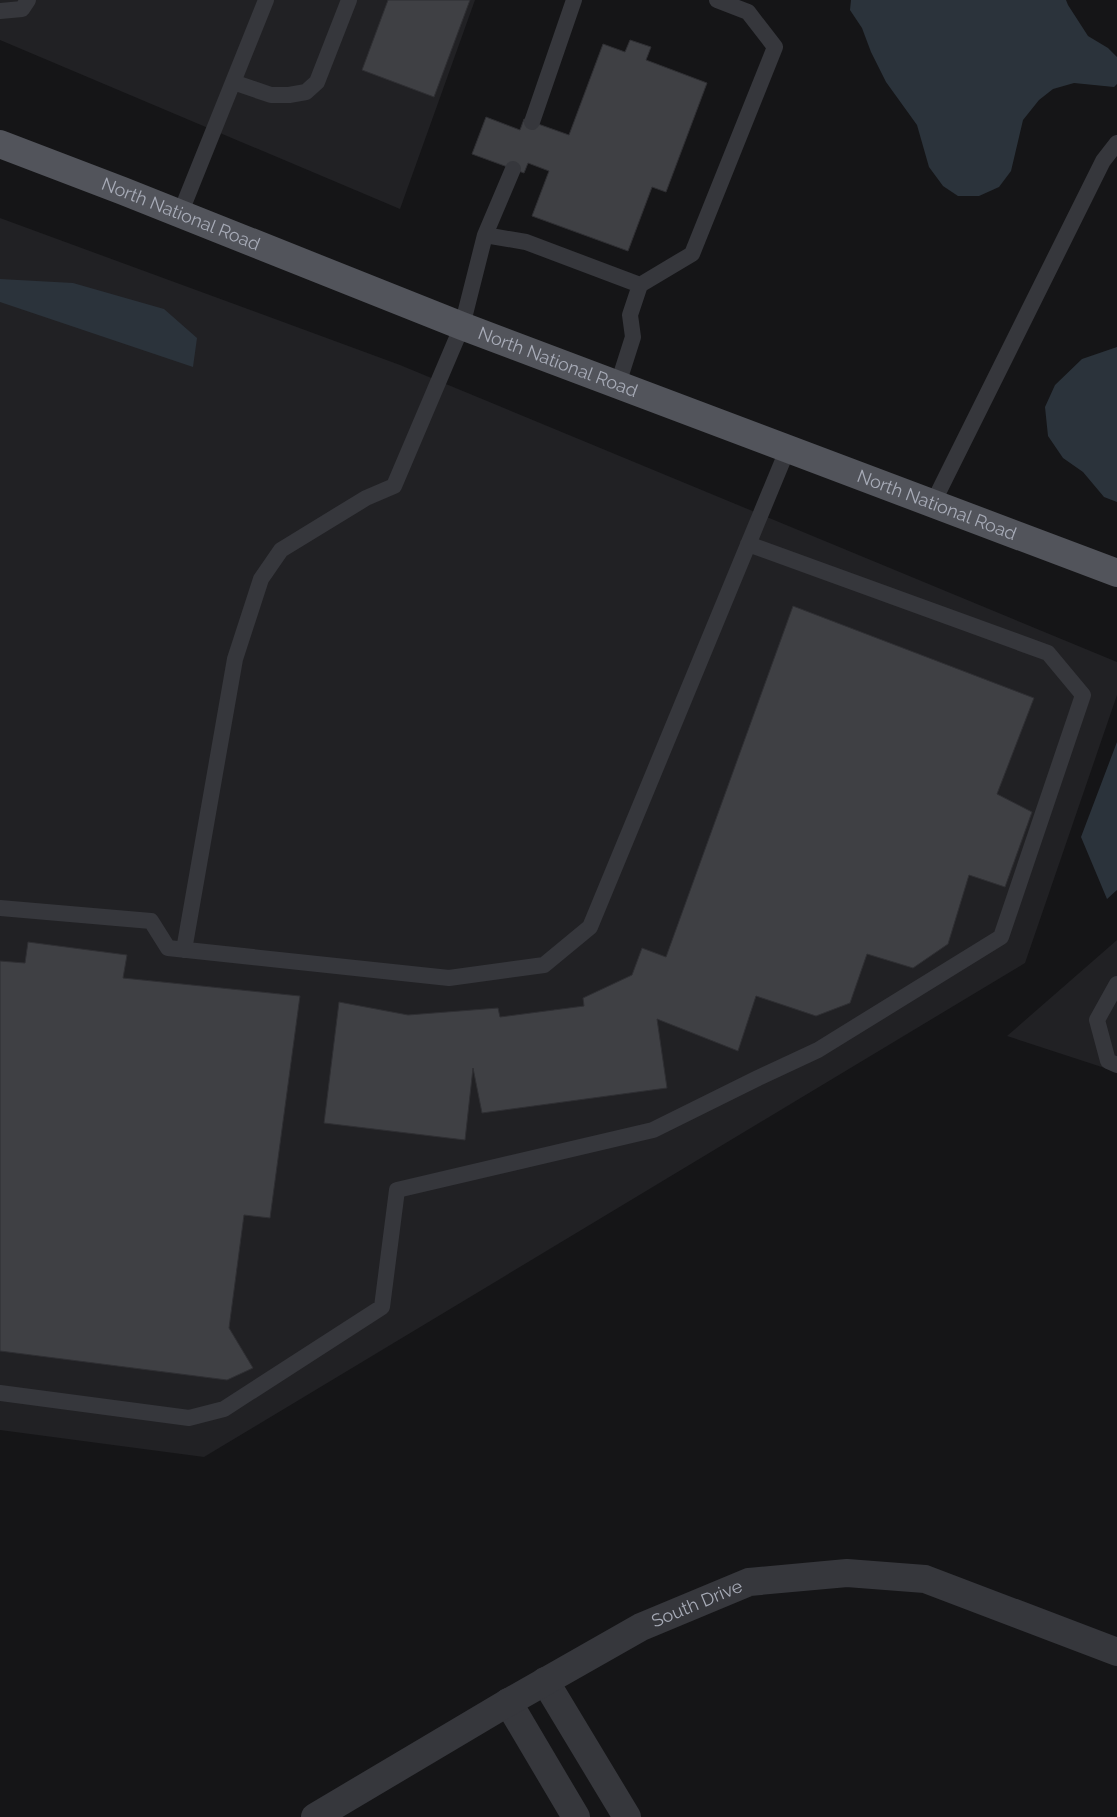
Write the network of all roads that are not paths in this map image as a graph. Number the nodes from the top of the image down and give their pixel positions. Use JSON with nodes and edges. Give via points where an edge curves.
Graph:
{"nodes":[{"id":1,"x":28,"y":0,"type":"edge"},
{"id":2,"x":266,"y":0,"type":"edge"},
{"id":3,"x":349,"y":0,"type":"edge"},
{"id":4,"x":574,"y":0,"type":"edge"},
{"id":5,"x":717,"y":0,"type":"edge"},
{"id":6,"x":0,"y":11,"type":"edge"},
{"id":7,"x":232,"y":82,"type":"junction"},
{"id":8,"x":532,"y":122,"type":"dead end"},
{"id":9,"x":1117,"y":143,"type":"edge"},
{"id":10,"x":0,"y":144,"type":"edge"},
{"id":11,"x":513,"y":169,"type":"dead end"},
{"id":12,"x":180,"y":214,"type":"junction"},
{"id":13,"x":485,"y":235,"type":"junction"},
{"id":14,"x":640,"y":285,"type":"junction"},
{"id":15,"x":462,"y":326,"type":"junction"},
{"id":16,"x":618,"y":384,"type":"junction"},
{"id":17,"x":788,"y":448,"type":"junction"},
{"id":18,"x":933,"y":502,"type":"junction"},
{"id":19,"x":748,"y":544,"type":"junction"},
{"id":20,"x":1117,"y":573,"type":"edge"},
{"id":21,"x":0,"y":908,"type":"edge"},
{"id":22,"x":184,"y":950,"type":"junction"},
{"id":23,"x":1117,"y":984,"type":"edge"},
{"id":24,"x":1117,"y":1064,"type":"edge"},
{"id":25,"x":0,"y":1393,"type":"edge"},
{"id":26,"x":1117,"y":1652,"type":"edge"},
{"id":27,"x":545,"y":1681,"type":"junction"},
{"id":28,"x":508,"y":1702,"type":"junction"},
{"id":29,"x":315,"y":1817,"type":"edge"},
{"id":30,"x":576,"y":1817,"type":"edge"},
{"id":31,"x":627,"y":1817,"type":"edge"}],
"edges":[{"from":1,"to":6,"type":"lane","via":[[22,9]]},
{"from":2,"to":7,"type":"lane"},
{"from":3,"to":7,"type":"lane","via":[[317,82],[306,92],[271,95]]},
{"from":4,"to":8,"type":"lane"},
{"from":5,"to":14,"type":"lane","via":[[748,12],[775,47],[692,254]]},
{"from":7,"to":12,"type":"lane"},
{"from":9,"to":18,"type":"lane","via":[[1103,161]]},
{"from":10,"to":12,"type":"main road","name":"North National Road"},
{"from":11,"to":13,"type":"lane"},
{"from":12,"to":15,"type":"main road","name":"North National Road"},
{"from":13,"to":14,"type":"lane","via":[[526,242]]},
{"from":13,"to":15,"type":"lane"},
{"from":14,"to":16,"type":"lane","via":[[630,314],[633,337]]},
{"from":15,"to":16,"type":"main road","name":"North National Road"},
{"from":15,"to":22,"type":"lane","via":[[394,486],[366,498],[281,550],[261,579],[235,659]]},
{"from":16,"to":17,"type":"main road","name":"North National Road"},
{"from":17,"to":18,"type":"main road","name":"North National Road"},
{"from":17,"to":19,"type":"lane"},
{"from":18,"to":20,"type":"main road","name":"North National Road"},
{"from":19,"to":22,"type":"lane","via":[[590,927],[544,965],[449,978]]},
{"from":19,"to":25,"type":"lane","via":[[1048,653],[1082,696],[1001,937],[818,1050],[653,1130],[397,1190],[382,1307],[224,1409],[189,1418]]},
{"from":21,"to":22,"type":"lane","via":[[151,921],[168,948]]},
{"from":23,"to":24,"type":"lane","via":[[1097,1020],[1108,1061]]},
{"from":26,"to":27,"type":"street","name":"South Drive","via":[[925,1579],[847,1573],[749,1582],[641,1627]]},
{"from":27,"to":28,"type":"street","name":"South Drive"},
{"from":27,"to":31,"type":"street"},
{"from":28,"to":29,"type":"street","name":"South Drive"},
{"from":28,"to":30,"type":"street"}]}
